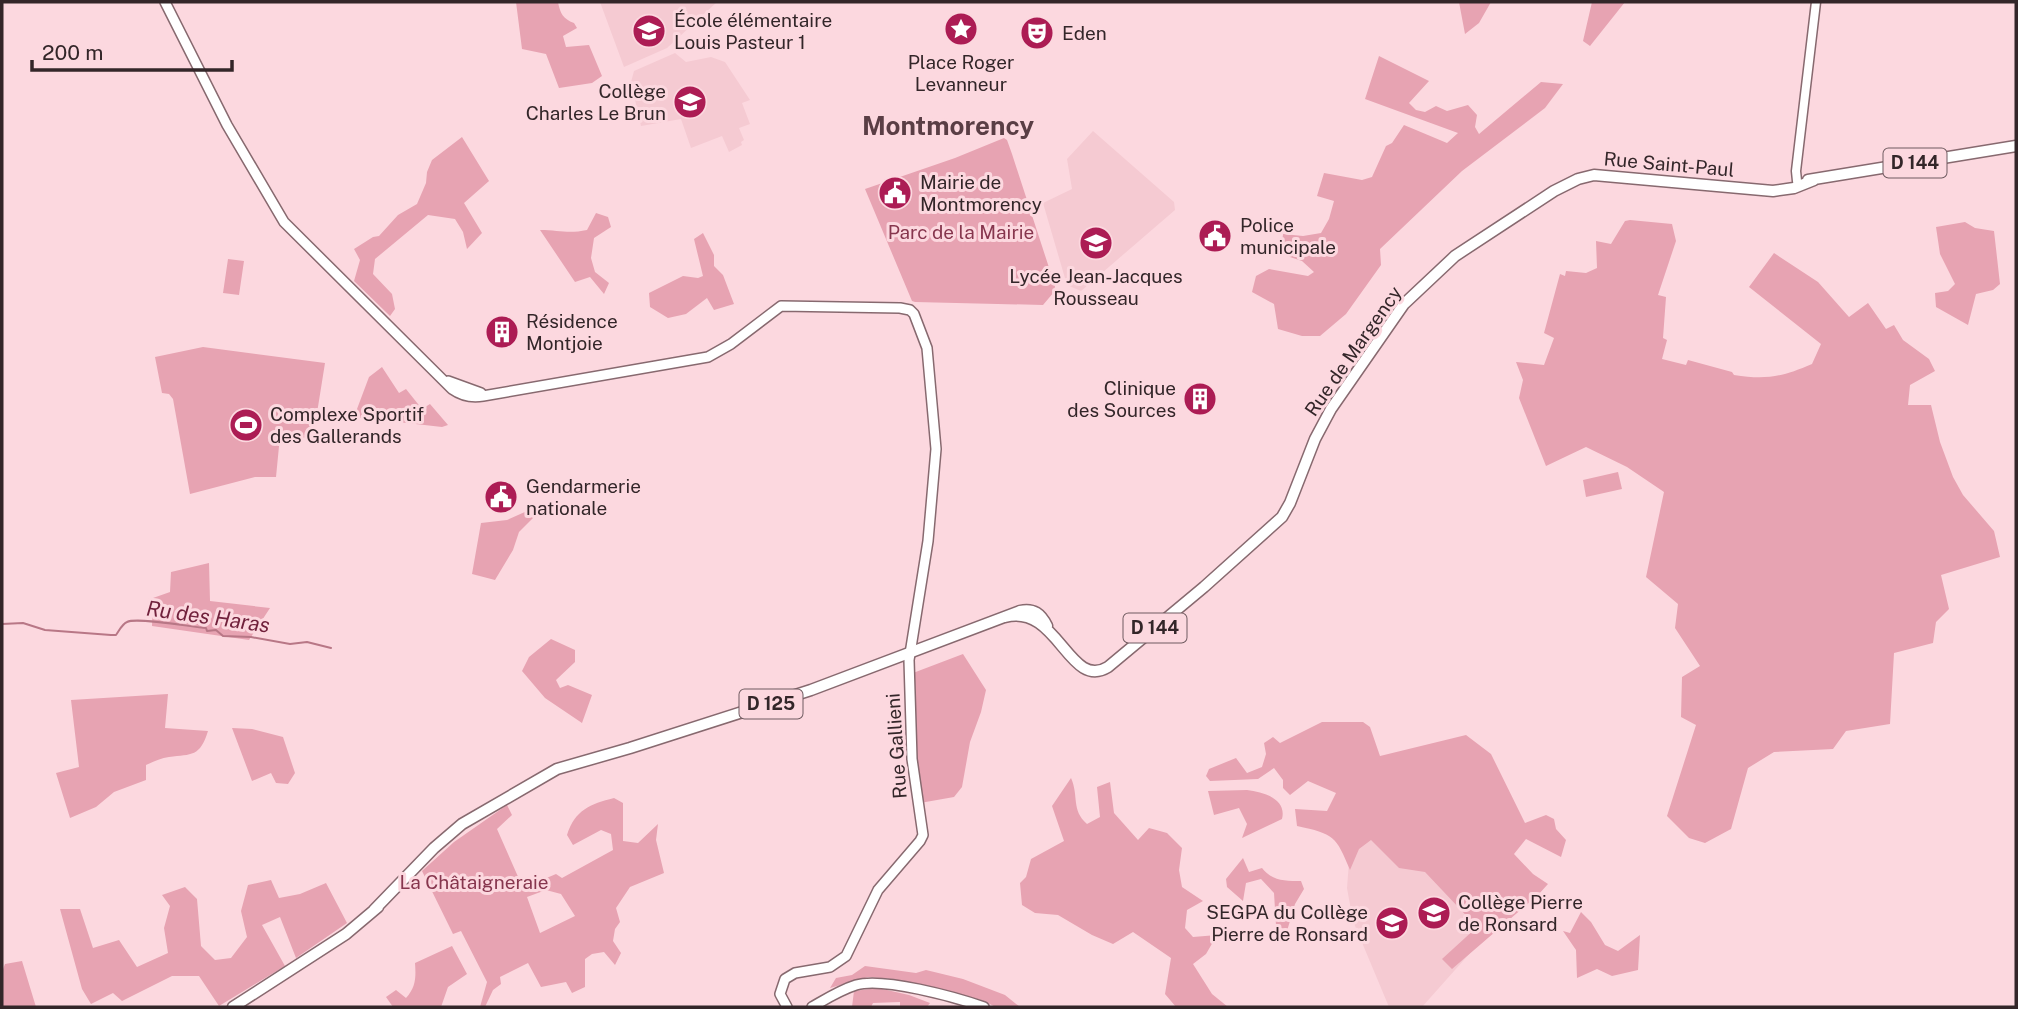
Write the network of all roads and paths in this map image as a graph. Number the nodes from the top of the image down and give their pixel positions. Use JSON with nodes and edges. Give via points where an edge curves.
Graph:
{"nodes":[{"id":1,"x":164,"y":2,"type":"edge"},
{"id":2,"x":1816,"y":2,"type":"edge"},
{"id":3,"x":2016,"y":146,"type":"edge"},
{"id":4,"x":1589,"y":176,"type":"joint"},
{"id":5,"x":1796,"y":185,"type":"junction"},
{"id":6,"x":910,"y":654,"type":"junction"},
{"id":7,"x":233,"y":1007,"type":"edge"},
{"id":8,"x":787,"y":1007,"type":"edge"},
{"id":9,"x":812,"y":1007,"type":"edge"},
{"id":10,"x":984,"y":1007,"type":"edge"}],
"edges":[{"from":1,"to":6,"type":"main road","name":"Rue Gallieni","via":[[227,125],[284,222],[441,376],[463,387],[493,394],[708,357],[784,306],[896,307],[912,312],[926,343],[936,449],[928,541]]},
{"from":2,"to":5,"type":"street"},
{"from":3,"to":5,"type":"main road","number":"D 144"},
{"from":4,"to":5,"type":"main road","name":"Rue Saint-Paul","number":"D 144","via":[[1773,191]]},
{"from":4,"to":6,"type":"main road","name":"Rue de Margency","number":"D 144","via":[[1568,183],[1475,242],[1414,293],[1331,409],[1286,511],[1105,669],[1080,666],[1051,633],[1028,616],[1005,617]]},
{"from":6,"to":7,"type":"main road","number":"D 125","via":[[539,780],[467,821],[346,934]]},
{"from":6,"to":8,"type":"main road","name":"Rue Gallieni","via":[[912,760],[923,835],[878,890],[846,956],[830,967],[785,979],[780,994]]},
{"from":9,"to":10,"type":"main road","via":[[851,987],[879,983]]}]}
